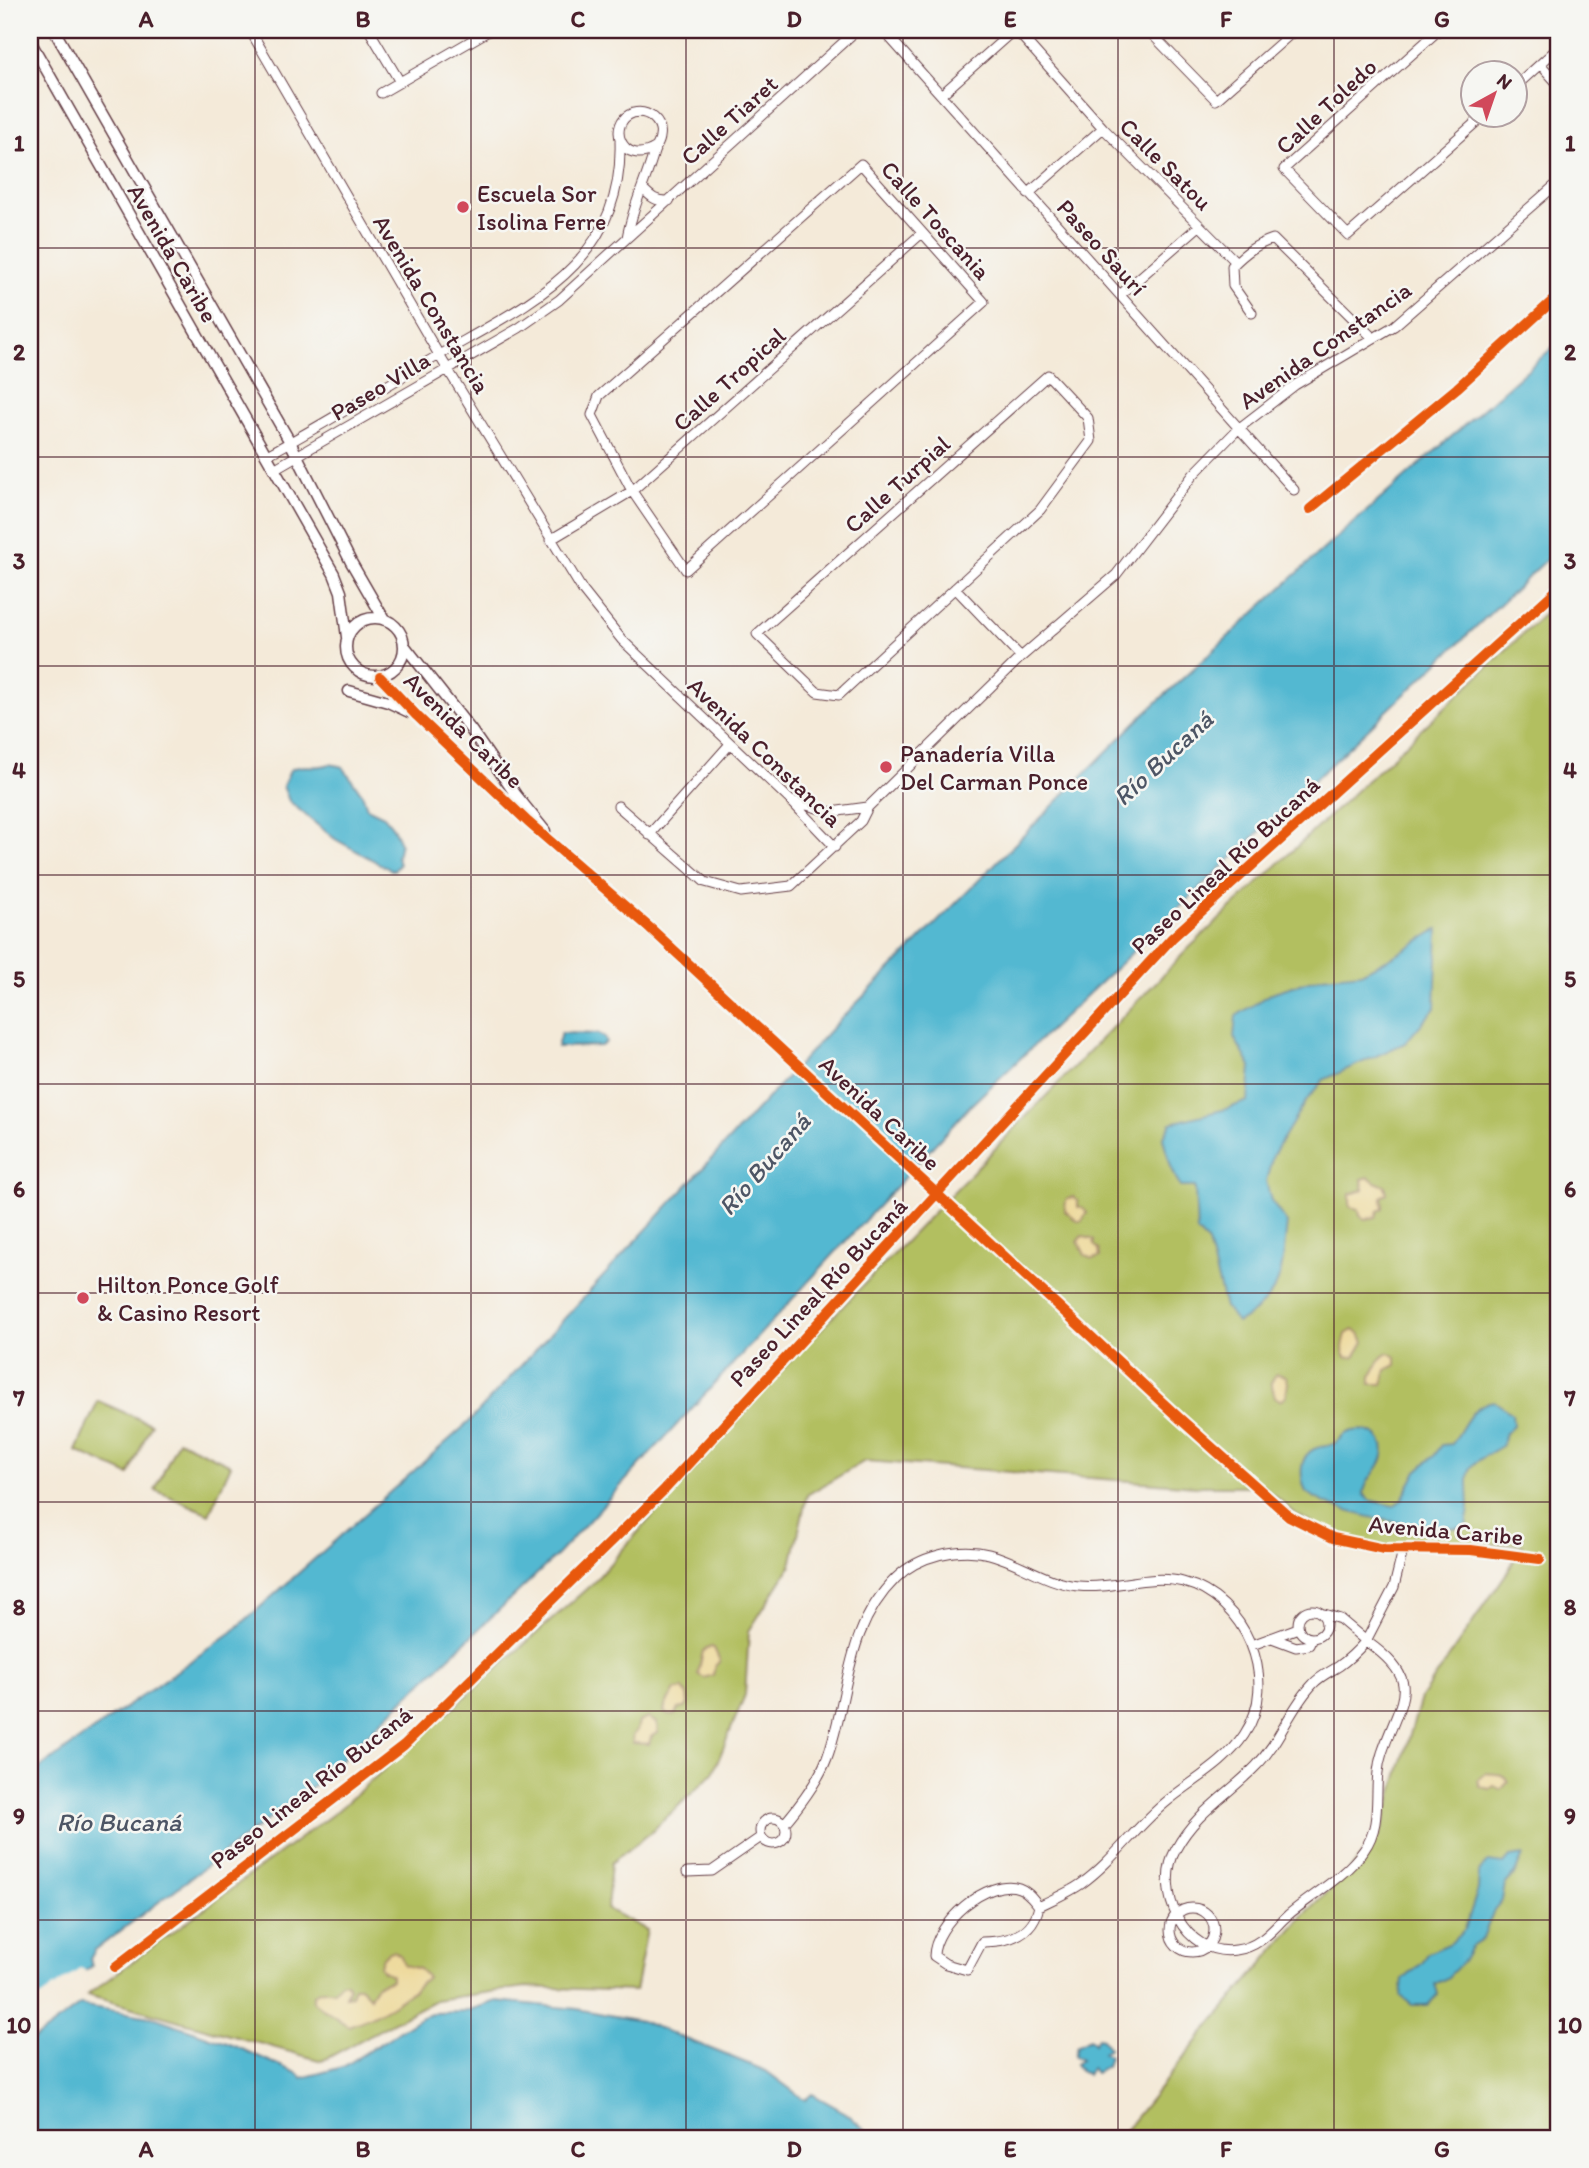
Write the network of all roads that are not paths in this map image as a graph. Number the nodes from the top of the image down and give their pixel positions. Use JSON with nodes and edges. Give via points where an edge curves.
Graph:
{"nodes":[{"id":1,"x":54,"y":30,"type":"edge"},
{"id":2,"x":250,"y":30,"type":"edge"},
{"id":3,"x":369,"y":30,"type":"edge"},
{"id":4,"x":490,"y":30,"type":"edge"},
{"id":5,"x":857,"y":30,"type":"edge"},
{"id":6,"x":883,"y":30,"type":"edge"},
{"id":7,"x":1015,"y":30,"type":"edge"},
{"id":8,"x":1295,"y":30,"type":"edge"},
{"id":9,"x":1439,"y":30,"type":"edge"},
{"id":10,"x":1152,"y":31,"type":"edge"},
{"id":11,"x":473,"y":34,"type":"edge"},
{"id":12,"x":30,"y":41,"type":"edge"},
{"id":13,"x":1559,"y":47,"type":"edge"},
{"id":14,"x":1540,"y":64,"type":"junction"},
{"id":15,"x":1530,"y":73,"type":"edge"},
{"id":16,"x":400,"y":82,"type":"junction"},
{"id":17,"x":1559,"y":85,"type":"edge"},
{"id":18,"x":381,"y":93,"type":"dead end"},
{"id":19,"x":941,"y":96,"type":"junction"},
{"id":20,"x":1103,"y":128,"type":"junction"},
{"id":21,"x":1467,"y":130,"type":"edge"},
{"id":22,"x":620,"y":139,"type":"junction"},
{"id":23,"x":655,"y":148,"type":"junction"},
{"id":24,"x":1559,"y":182,"type":"edge"},
{"id":25,"x":642,"y":188,"type":"junction"},
{"id":26,"x":1028,"y":194,"type":"junction"},
{"id":27,"x":669,"y":201,"type":"junction"},
{"id":28,"x":1199,"y":226,"type":"junction"},
{"id":29,"x":922,"y":233,"type":"junction"},
{"id":30,"x":628,"y":239,"type":"junction"},
{"id":31,"x":1236,"y":262,"type":"junction"},
{"id":32,"x":1120,"y":295,"type":"junction"},
{"id":33,"x":1252,"y":313,"type":"dead end"},
{"id":34,"x":1373,"y":338,"type":"junction"},
{"id":35,"x":439,"y":355,"type":"junction"},
{"id":36,"x":447,"y":368,"type":"junction"},
{"id":37,"x":1238,"y":429,"type":"junction"},
{"id":38,"x":290,"y":442,"type":"junction"},
{"id":39,"x":267,"y":455,"type":"junction"},
{"id":40,"x":298,"y":456,"type":"junction"},
{"id":41,"x":274,"y":469,"type":"junction"},
{"id":42,"x":1294,"y":490,"type":"dead end"},
{"id":43,"x":632,"y":491,"type":"junction"},
{"id":44,"x":550,"y":540,"type":"junction"},
{"id":45,"x":955,"y":588,"type":"junction"},
{"id":46,"x":384,"y":619,"type":"junction"},
{"id":47,"x":347,"y":637,"type":"junction"},
{"id":48,"x":404,"y":645,"type":"junction"},
{"id":49,"x":1021,"y":657,"type":"junction"},
{"id":50,"x":380,"y":677,"type":"junction"},
{"id":51,"x":349,"y":691,"type":"dead end"},
{"id":52,"x":417,"y":716,"type":"junction"},
{"id":53,"x":730,"y":744,"type":"junction"},
{"id":54,"x":791,"y":801,"type":"junction"},
{"id":55,"x":618,"y":806,"type":"dead end"},
{"id":56,"x":868,"y":807,"type":"junction"},
{"id":57,"x":649,"y":835,"type":"junction"},
{"id":58,"x":555,"y":844,"type":"junction"},
{"id":59,"x":835,"y":847,"type":"junction"},
{"id":60,"x":1403,"y":1549,"type":"junction"},
{"id":61,"x":1540,"y":1559,"type":"dead end"},
{"id":62,"x":1324,"y":1614,"type":"junction"},
{"id":63,"x":1298,"y":1628,"type":"junction"},
{"id":64,"x":1271,"y":1637,"type":"junction"},
{"id":65,"x":1312,"y":1638,"type":"junction"},
{"id":66,"x":1366,"y":1641,"type":"junction"},
{"id":67,"x":1252,"y":1645,"type":"junction"},
{"id":68,"x":784,"y":1824,"type":"junction"},
{"id":69,"x":761,"y":1837,"type":"junction"},
{"id":70,"x":687,"y":1872,"type":"dead end"},
{"id":71,"x":1039,"y":1906,"type":"junction"},
{"id":72,"x":1176,"y":1915,"type":"junction"},
{"id":73,"x":1209,"y":1945,"type":"junction"}],
"edges":[{"from":1,"to":38,"type":"street","name":"Avenida Caribe"},
{"from":2,"to":35,"type":"street","name":"Avenida Constancia"},
{"from":3,"to":16,"type":"street"},
{"from":4,"to":11,"type":"street"},
{"from":5,"to":27,"type":"street","name":"Calle Tiaret"},
{"from":6,"to":19,"type":"street","name":"Paseo Saurí"},
{"from":7,"to":19,"type":"street"},
{"from":7,"to":20,"type":"street","name":"Calle Satou"},
{"from":8,"to":10,"type":"street","via":[[1216,100]]},
{"from":9,"to":21,"type":"street","name":"Calle Toledo","via":[[1284,169],[1349,235]]},
{"from":11,"to":16,"type":"street"},
{"from":12,"to":39,"type":"street","name":"Avenida Caribe"},
{"from":13,"to":14,"type":"street"},
{"from":14,"to":15,"type":"street"},
{"from":14,"to":17,"type":"street"},
{"from":16,"to":18,"type":"street"},
{"from":19,"to":26,"type":"street","name":"Paseo Saurí"},
{"from":20,"to":26,"type":"street"},
{"from":20,"to":28,"type":"street","name":"Calle Satou"},
{"from":22,"to":23,"type":"street","via":[[635,154]]},
{"from":22,"to":23,"type":"street","via":[[625,118],[645,113],[655,118],[660,128]]},
{"from":22,"to":35,"type":"street","name":"Paseo Villa","via":[[621,170],[613,200],[584,255],[537,298]]},
{"from":23,"to":25,"type":"street"},
{"from":24,"to":34,"type":"street","name":"Avenida Constancia","via":[[1405,317]]},
{"from":25,"to":27,"type":"street","via":[[660,202]]},
{"from":25,"to":30,"type":"street","via":[[630,218]]},
{"from":26,"to":32,"type":"street","name":"Paseo Saurí"},
{"from":27,"to":30,"type":"street","name":"Calle Tiaret"},
{"from":28,"to":31,"type":"street","name":"Calle Satou"},
{"from":28,"to":32,"type":"street"},
{"from":29,"to":43,"type":"street","name":"Calle Tropical"},
{"from":29,"to":43,"type":"street","name":"Calle Toscania","via":[[860,164],[675,328],[599,396],[592,415]]},
{"from":29,"to":43,"type":"street","name":"Calle Toscania","via":[[984,302],[686,570]]},
{"from":30,"to":36,"type":"street","name":"Paseo Villa","via":[[559,300]]},
{"from":31,"to":33,"type":"street","via":[[1233,286]]},
{"from":31,"to":34,"type":"street","via":[[1257,244],[1273,239]]},
{"from":32,"to":37,"type":"street","name":"Paseo Saurí"},
{"from":34,"to":37,"type":"street","name":"Avenida Constancia","via":[[1295,385]]},
{"from":35,"to":36,"type":"street","name":"Avenida Constancia"},
{"from":35,"to":38,"type":"street","name":"Paseo Villa"},
{"from":36,"to":40,"type":"street","name":"Paseo Villa"},
{"from":36,"to":44,"type":"street","name":"Avenida Constancia"},
{"from":37,"to":42,"type":"street","name":"Paseo Saurí"},
{"from":37,"to":49,"type":"street","name":"Avenida Constancia","via":[[1193,475],[1116,575]]},
{"from":38,"to":39,"type":"street","name":"Paseo Villa"},
{"from":38,"to":40,"type":"street","name":"Avenida Caribe"},
{"from":39,"to":41,"type":"street","name":"Avenida Caribe"},
{"from":40,"to":41,"type":"street","name":"Paseo Villa"},
{"from":40,"to":46,"type":"street","name":"Avenida Caribe"},
{"from":41,"to":47,"type":"street","name":"Avenida Caribe","via":[[334,574]]},
{"from":43,"to":44,"type":"street","name":"Calle Tropical"},
{"from":44,"to":53,"type":"street","name":"Avenida Constancia","via":[[622,640]]},
{"from":45,"to":45,"type":"street","name":"Calle Turpial","via":[[839,695],[817,692],[757,634],[1048,375],[1088,418],[1091,441],[1040,510]]},
{"from":45,"to":49,"type":"street"},
{"from":46,"to":47,"type":"street","via":[[366,619]]},
{"from":46,"to":48,"type":"street","via":[[398,629]]},
{"from":47,"to":50,"type":"street","via":[[346,651],[354,668]]},
{"from":48,"to":50,"type":"street","via":[[401,662]]},
{"from":48,"to":58,"type":"street","name":"Avenida Caribe"},
{"from":49,"to":56,"type":"street","name":"Avenida Constancia"},
{"from":50,"to":52,"type":"street","name":"Avenida Caribe"},
{"from":51,"to":52,"type":"street"},
{"from":52,"to":58,"type":"street","name":"Avenida Caribe"},
{"from":53,"to":54,"type":"street","name":"Avenida Constancia"},
{"from":53,"to":57,"type":"street"},
{"from":54,"to":56,"type":"street","via":[[831,812]]},
{"from":54,"to":59,"type":"street","name":"Avenida Constancia"},
{"from":55,"to":57,"type":"street"},
{"from":56,"to":59,"type":"street","name":"Avenida Constancia","via":[[861,821]]},
{"from":57,"to":59,"type":"street","via":[[705,882],[741,892],[791,886]]},
{"from":58,"to":60,"type":"street","name":"Avenida Caribe","via":[[1289,1516],[1333,1538]]},
{"from":60,"to":61,"type":"street","name":"Avenida Caribe","via":[[1471,1550]]},
{"from":60,"to":66,"type":"street","via":[[1394,1587]]},
{"from":62,"to":63,"type":"street","via":[[1315,1609],[1305,1611],[1298,1618]]},
{"from":62,"to":65,"type":"street","via":[[1326,1628]]},
{"from":62,"to":66,"type":"street","via":[[1340,1619]]},
{"from":63,"to":64,"type":"street"},
{"from":63,"to":65,"type":"street"},
{"from":64,"to":65,"type":"street","via":[[1301,1647],[1309,1645]]},
{"from":64,"to":67,"type":"street"},
{"from":66,"to":72,"type":"street","via":[[1313,1684],[1267,1754],[1208,1807],[1181,1839],[1168,1878]]},
{"from":66,"to":73,"type":"street","via":[[1386,1656],[1404,1684],[1402,1705],[1380,1760],[1376,1819],[1369,1842],[1352,1864],[1259,1941],[1232,1950]]},
{"from":67,"to":68,"type":"street","via":[[1223,1602],[1182,1582],[1076,1586],[989,1554],[959,1552],[923,1560],[896,1578],[863,1626],[826,1760]]},
{"from":67,"to":71,"type":"street","via":[[1258,1679],[1256,1708],[1246,1733],[1230,1753],[1166,1802],[1080,1884]]},
{"from":68,"to":69,"type":"street","via":[[768,1818],[761,1824]]},
{"from":68,"to":69,"type":"street","via":[[786,1832],[780,1843],[771,1845]]},
{"from":69,"to":70,"type":"street","via":[[712,1871]]},
{"from":71,"to":71,"type":"street","via":[[1025,1891],[1009,1886],[977,1897],[952,1917],[934,1956],[967,1970],[982,1942],[1017,1937],[1035,1922]]},
{"from":72,"to":73,"type":"street","via":[[1190,1934]]},
{"from":72,"to":73,"type":"street","via":[[1191,1908],[1205,1912],[1214,1932]]},
{"from":72,"to":73,"type":"street","via":[[1170,1932],[1181,1950],[1196,1952]]}]}
